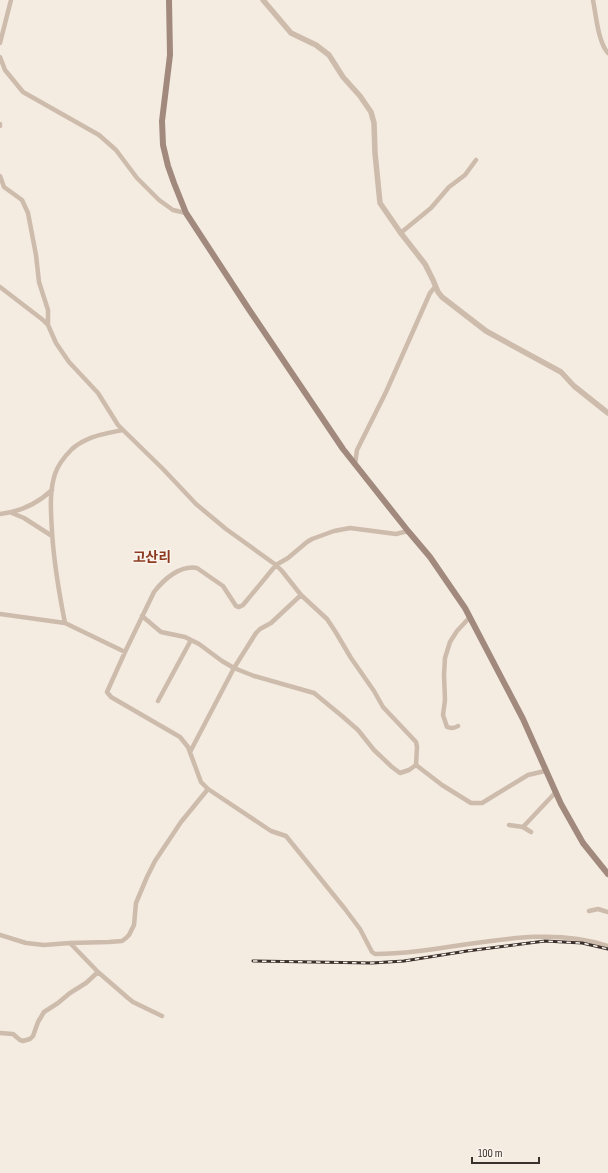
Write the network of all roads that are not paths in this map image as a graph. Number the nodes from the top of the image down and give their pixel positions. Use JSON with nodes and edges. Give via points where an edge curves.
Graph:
{"nodes":[{"id":1,"x":11,"y":0,"type":"edge"},
{"id":2,"x":169,"y":0,"type":"edge"},
{"id":3,"x":263,"y":0,"type":"edge"},
{"id":4,"x":593,"y":0,"type":"edge"},
{"id":5,"x":0,"y":43,"type":"edge"},
{"id":6,"x":608,"y":53,"type":"edge"},
{"id":7,"x":0,"y":57,"type":"edge"},
{"id":8,"x":476,"y":160,"type":"dead end"},
{"id":9,"x":0,"y":176,"type":"edge"},
{"id":10,"x":186,"y":212,"type":"junction"},
{"id":11,"x":400,"y":232,"type":"junction"},
{"id":12,"x":0,"y":287,"type":"edge"},
{"id":13,"x":435,"y":287,"type":"junction"},
{"id":14,"x":48,"y":325,"type":"junction"},
{"id":15,"x":608,"y":413,"type":"edge"},
{"id":16,"x":123,"y":430,"type":"junction"},
{"id":17,"x":355,"y":464,"type":"junction"},
{"id":18,"x":52,"y":490,"type":"junction"},
{"id":19,"x":12,"y":513,"type":"junction"},
{"id":20,"x":0,"y":514,"type":"edge"},
{"id":21,"x":408,"y":531,"type":"junction"},
{"id":22,"x":52,"y":536,"type":"junction"},
{"id":23,"x":276,"y":565,"type":"junction"},
{"id":24,"x":301,"y":595,"type":"junction"},
{"id":25,"x":0,"y":614,"type":"edge"},
{"id":26,"x":142,"y":616,"type":"junction"},
{"id":27,"x":470,"y":617,"type":"junction"},
{"id":28,"x":65,"y":623,"type":"junction"},
{"id":29,"x":191,"y":640,"type":"junction"},
{"id":30,"x":124,"y":652,"type":"junction"},
{"id":31,"x":234,"y":668,"type":"junction"},
{"id":32,"x":158,"y":701,"type":"dead end"},
{"id":33,"x":458,"y":726,"type":"dead end"},
{"id":34,"x":190,"y":752,"type":"junction"},
{"id":35,"x":416,"y":765,"type":"junction"},
{"id":36,"x":545,"y":771,"type":"junction"},
{"id":37,"x":208,"y":789,"type":"junction"},
{"id":38,"x":555,"y":793,"type":"junction"},
{"id":39,"x":509,"y":825,"type":"dead end"},
{"id":40,"x":523,"y":827,"type":"junction"},
{"id":41,"x":532,"y":832,"type":"dead end"},
{"id":42,"x":608,"y":874,"type":"edge"},
{"id":43,"x":589,"y":911,"type":"dead end"},
{"id":44,"x":608,"y":912,"type":"edge"},
{"id":45,"x":0,"y":935,"type":"edge"},
{"id":46,"x":70,"y":943,"type":"junction"},
{"id":47,"x":608,"y":946,"type":"edge"},
{"id":48,"x":98,"y":972,"type":"junction"},
{"id":49,"x":162,"y":1016,"type":"dead end"},
{"id":50,"x":0,"y":1033,"type":"edge"}],
"edges":[{"from":1,"to":5,"type":"street"},
{"from":2,"to":10,"type":"main road","via":[[170,55],[162,121],[163,145]]},
{"from":3,"to":11,"type":"street","via":[[291,33],[316,45],[329,55],[371,112],[374,122],[380,203]]},
{"from":4,"to":6,"type":"street","via":[[601,41]]},
{"from":7,"to":10,"type":"street","via":[[5,70],[23,92],[99,135],[116,150],[137,178],[159,200],[173,210]]},
{"from":8,"to":11,"type":"street","via":[[465,175],[449,187],[431,208]]},
{"from":9,"to":14,"type":"street","via":[[4,187],[22,200],[28,213],[39,282],[48,310]]},
{"from":10,"to":17,"type":"main road"},
{"from":11,"to":13,"type":"street","via":[[425,264]]},
{"from":12,"to":14,"type":"street"},
{"from":13,"to":15,"type":"street","via":[[442,297],[481,328],[561,372],[574,386]]},
{"from":13,"to":17,"type":"street","via":[[357,450]]},
{"from":14,"to":16,"type":"street","via":[[69,362],[98,394]]},
{"from":16,"to":18,"type":"street","via":[[98,435],[73,449],[56,472]]},
{"from":16,"to":23,"type":"street","via":[[196,504]]},
{"from":17,"to":21,"type":"main road"},
{"from":18,"to":19,"type":"street","via":[[37,501]]},
{"from":18,"to":22,"type":"street"},
{"from":19,"to":20,"type":"street"},
{"from":19,"to":22,"type":"street"},
{"from":21,"to":23,"type":"street","via":[[396,534],[350,528],[334,531],[307,542]]},
{"from":21,"to":27,"type":"main road","via":[[430,557]]},
{"from":22,"to":28,"type":"street","via":[[56,577]]},
{"from":23,"to":24,"type":"street"},
{"from":23,"to":26,"type":"street","via":[[239,607],[222,586],[197,568],[177,571],[161,583]]},
{"from":24,"to":31,"type":"street","via":[[271,624],[260,629]]},
{"from":24,"to":35,"type":"street","via":[[335,630],[383,707],[416,742]]},
{"from":25,"to":28,"type":"street"},
{"from":26,"to":29,"type":"street","via":[[161,632]]},
{"from":26,"to":30,"type":"street"},
{"from":27,"to":33,"type":"street","via":[[450,642],[444,675],[444,715],[447,727]]},
{"from":27,"to":36,"type":"main road","via":[[523,718]]},
{"from":28,"to":30,"type":"street"},
{"from":29,"to":31,"type":"street"},
{"from":29,"to":32,"type":"street"},
{"from":30,"to":34,"type":"street","via":[[107,692],[180,737]]},
{"from":31,"to":34,"type":"street"},
{"from":31,"to":35,"type":"street","via":[[314,693],[358,730],[374,750],[400,773]]},
{"from":34,"to":37,"type":"street","via":[[201,782]]},
{"from":35,"to":36,"type":"street","via":[[471,803],[477,804],[528,775]]},
{"from":36,"to":38,"type":"main road"},
{"from":37,"to":46,"type":"street","via":[[181,822],[155,861],[136,904],[134,925],[129,935],[122,941]]},
{"from":37,"to":47,"type":"street","via":[[271,831],[286,836],[345,909],[360,929],[372,952],[376,954],[529,937],[592,941]]},
{"from":38,"to":40,"type":"street"},
{"from":38,"to":42,"type":"main road","via":[[581,840]]},
{"from":39,"to":40,"type":"street"},
{"from":40,"to":41,"type":"street"},
{"from":43,"to":44,"type":"street","via":[[598,909]]},
{"from":45,"to":46,"type":"street","via":[[34,944]]},
{"from":46,"to":48,"type":"street"},
{"from":48,"to":49,"type":"street","via":[[134,1002]]},
{"from":48,"to":50,"type":"street","via":[[44,1012],[30,1039],[23,1041],[13,1034]]}]}
